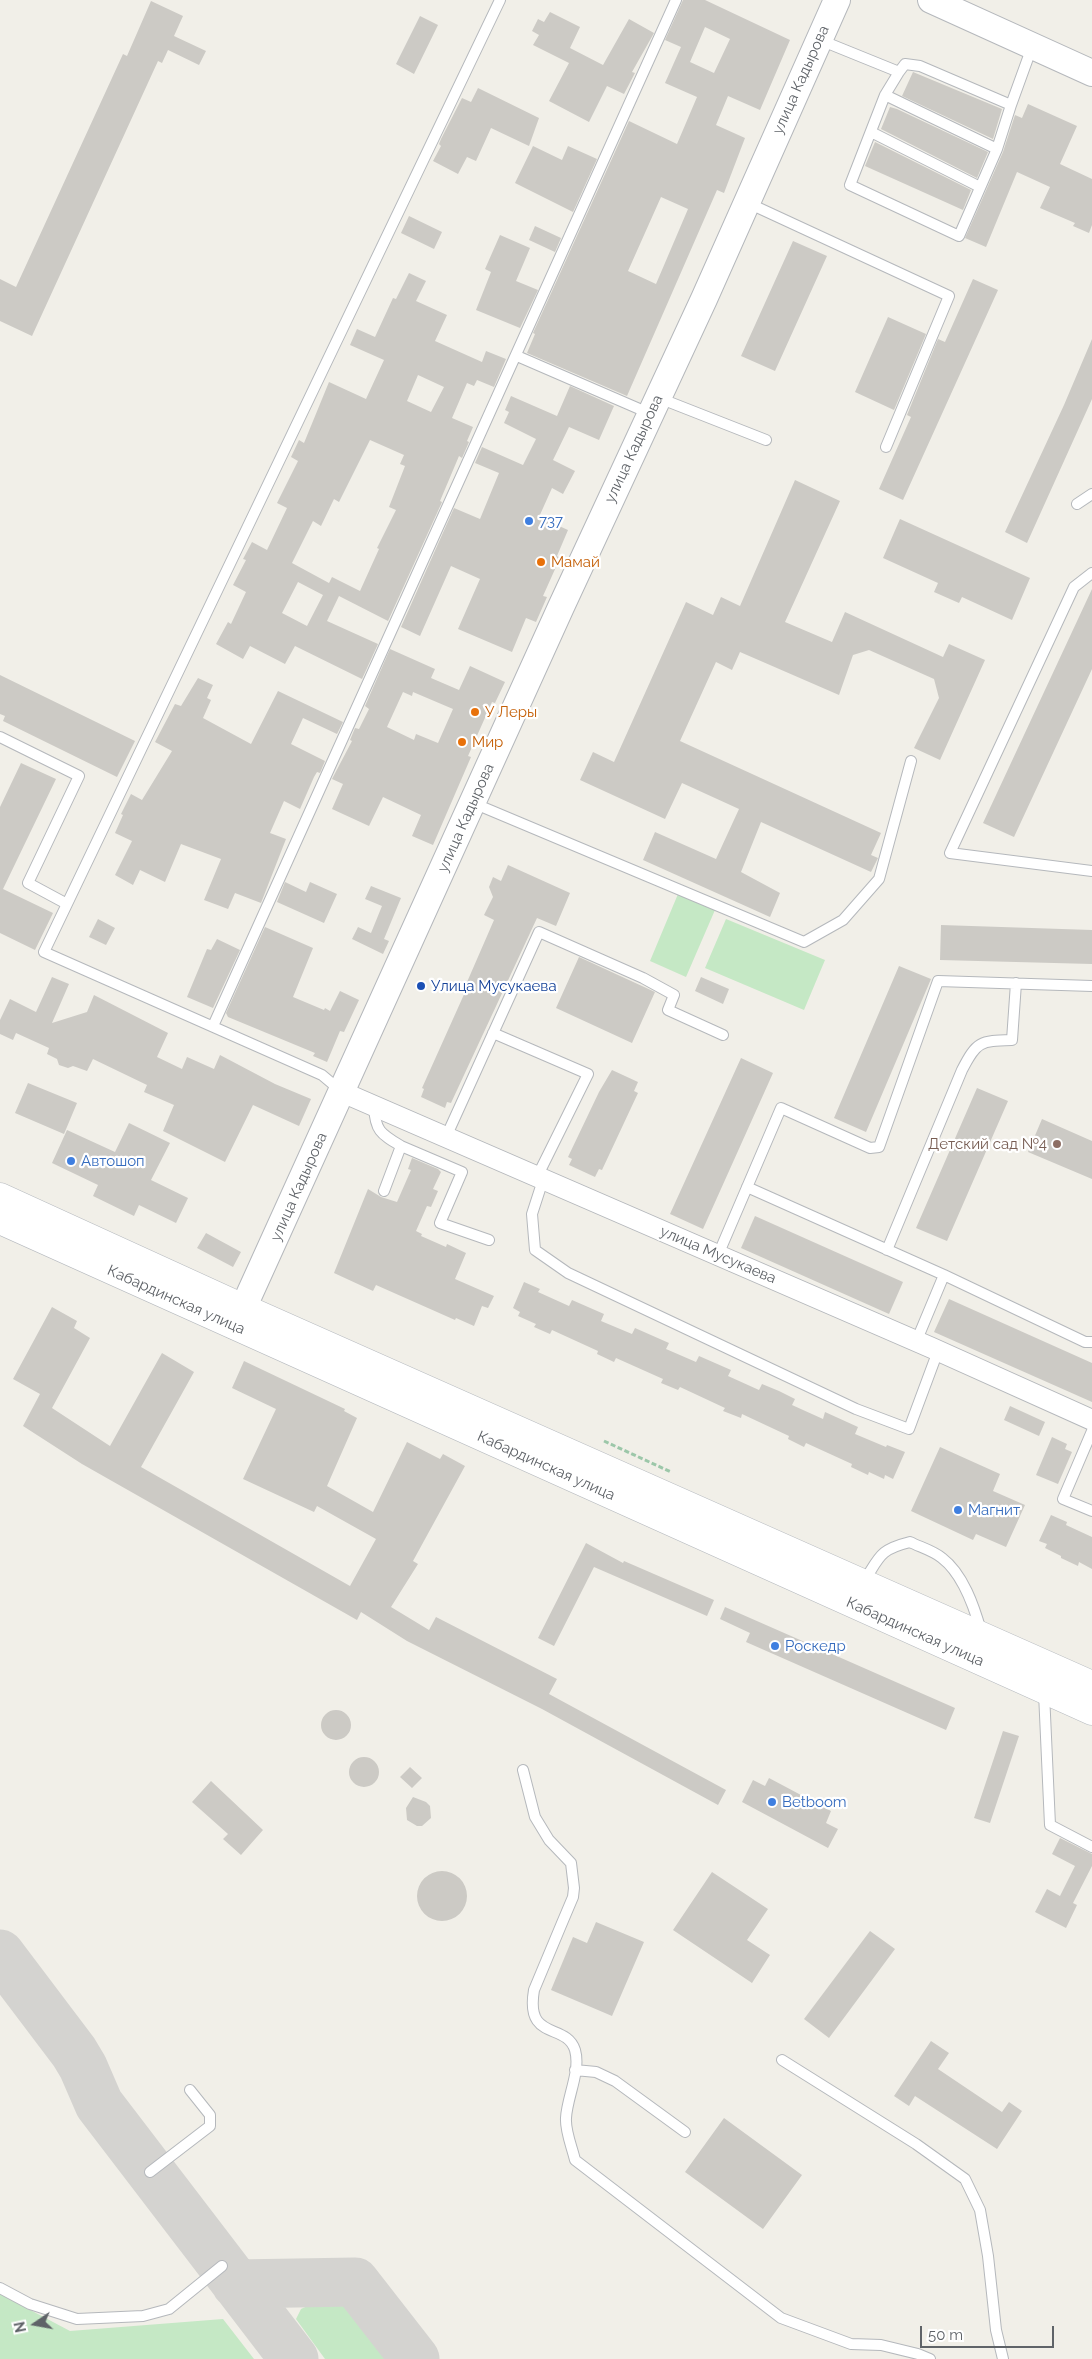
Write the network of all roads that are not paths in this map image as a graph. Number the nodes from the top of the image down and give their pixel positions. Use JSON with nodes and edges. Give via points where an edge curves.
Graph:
{"nodes":[{"id":1,"x":500,"y":0,"type":"edge"},
{"id":2,"x":676,"y":0,"type":"edge"},
{"id":3,"x":837,"y":0,"type":"edge"},
{"id":4,"x":931,"y":0,"type":"edge"},
{"id":5,"x":819,"y":40,"type":"junction"},
{"id":6,"x":1032,"y":47,"type":"junction"},
{"id":7,"x":899,"y":72,"type":"junction"},
{"id":8,"x":1092,"y":73,"type":"edge"},
{"id":9,"x":886,"y":95,"type":"junction"},
{"id":10,"x":1011,"y":105,"type":"junction"},
{"id":11,"x":871,"y":132,"type":"junction"},
{"id":12,"x":997,"y":149,"type":"junction"},
{"id":13,"x":980,"y":187,"type":"junction"},
{"id":14,"x":747,"y":203,"type":"junction"},
{"id":15,"x":517,"y":356,"type":"junction"},
{"id":16,"x":654,"y":406,"type":"junction"},
{"id":17,"x":766,"y":440,"type":"dead end"},
{"id":18,"x":886,"y":447,"type":"dead end"},
{"id":19,"x":1092,"y":494,"type":"edge"},
{"id":20,"x":1077,"y":504,"type":"dead end"},
{"id":21,"x":1092,"y":573,"type":"edge"},
{"id":22,"x":0,"y":737,"type":"edge"},
{"id":23,"x":911,"y":761,"type":"dead end"},
{"id":24,"x":473,"y":804,"type":"junction"},
{"id":25,"x":1092,"y":871,"type":"edge"},
{"id":26,"x":67,"y":904,"type":"junction"},
{"id":27,"x":1016,"y":983,"type":"junction"},
{"id":28,"x":1092,"y":986,"type":"edge"},
{"id":29,"x":213,"y":1026,"type":"junction"},
{"id":30,"x":493,"y":1033,"type":"junction"},
{"id":31,"x":723,"y":1035,"type":"dead end"},
{"id":32,"x":342,"y":1092,"type":"junction"},
{"id":33,"x":374,"y":1106,"type":"junction"},
{"id":34,"x":446,"y":1137,"type":"junction"},
{"id":35,"x":401,"y":1146,"type":"junction"},
{"id":36,"x":540,"y":1178,"type":"junction"},
{"id":37,"x":747,"y":1187,"type":"junction"},
{"id":38,"x":384,"y":1191,"type":"dead end"},
{"id":39,"x":0,"y":1197,"type":"edge"},
{"id":40,"x":0,"y":1220,"type":"edge"},
{"id":41,"x":489,"y":1240,"type":"dead end"},
{"id":42,"x":887,"y":1250,"type":"junction"},
{"id":43,"x":718,"y":1255,"type":"junction"},
{"id":44,"x":944,"y":1275,"type":"junction"},
{"id":45,"x":239,"y":1317,"type":"junction"},
{"id":46,"x":916,"y":1342,"type":"junction"},
{"id":47,"x":1092,"y":1342,"type":"edge"},
{"id":48,"x":938,"y":1351,"type":"junction"},
{"id":49,"x":1092,"y":1420,"type":"edge"},
{"id":50,"x":1092,"y":1431,"type":"edge"},
{"id":51,"x":1092,"y":1511,"type":"edge"},
{"id":52,"x":863,"y":1584,"type":"junction"},
{"id":53,"x":983,"y":1636,"type":"junction"},
{"id":54,"x":1092,"y":1685,"type":"edge"},
{"id":55,"x":1043,"y":1689,"type":"junction"},
{"id":56,"x":1092,"y":1711,"type":"edge"},
{"id":57,"x":523,"y":1770,"type":"dead end"},
{"id":58,"x":1092,"y":1846,"type":"edge"},
{"id":59,"x":782,"y":2060,"type":"dead end"},
{"id":60,"x":575,"y":2070,"type":"junction"},
{"id":61,"x":190,"y":2090,"type":"dead end"},
{"id":62,"x":685,"y":2132,"type":"dead end"},
{"id":63,"x":150,"y":2172,"type":"dead end"},
{"id":64,"x":222,"y":2266,"type":"dead end"},
{"id":65,"x":0,"y":2288,"type":"edge"},
{"id":66,"x":930,"y":2359,"type":"edge"},
{"id":67,"x":1003,"y":2359,"type":"edge"}],
"edges":[{"from":1,"to":26,"type":"lane"},
{"from":2,"to":15,"type":"lane"},
{"from":3,"to":5,"type":"street","name":"улица Кадырова"},
{"from":4,"to":6,"type":"street"},
{"from":5,"to":7,"type":"lane"},
{"from":5,"to":14,"type":"street","name":"улица Кадырова"},
{"from":6,"to":8,"type":"street"},
{"from":6,"to":10,"type":"lane"},
{"from":7,"to":9,"type":"lane"},
{"from":7,"to":10,"type":"lane","via":[[905,64],[920,66]]},
{"from":9,"to":11,"type":"lane"},
{"from":9,"to":12,"type":"lane"},
{"from":10,"to":12,"type":"lane"},
{"from":11,"to":13,"type":"lane"},
{"from":11,"to":13,"type":"lane","via":[[850,185],[959,236]]},
{"from":12,"to":13,"type":"lane"},
{"from":14,"to":16,"type":"street","name":"улица Кадырова"},
{"from":14,"to":18,"type":"lane","via":[[949,296]]},
{"from":15,"to":16,"type":"lane"},
{"from":15,"to":29,"type":"lane"},
{"from":16,"to":17,"type":"lane"},
{"from":16,"to":24,"type":"street","name":"улица Кадырова"},
{"from":19,"to":20,"type":"lane"},
{"from":21,"to":25,"type":"lane","via":[[1074,587],[950,853]]},
{"from":22,"to":26,"type":"lane","via":[[79,776],[28,883]]},
{"from":23,"to":24,"type":"lane","via":[[878,879],[843,920],[804,942]]},
{"from":24,"to":32,"type":"street","name":"улица Кадырова"},
{"from":26,"to":29,"type":"lane","via":[[44,952]]},
{"from":27,"to":28,"type":"lane"},
{"from":27,"to":37,"type":"lane","via":[[938,981],[879,1147],[870,1148],[781,1108]]},
{"from":27,"to":42,"type":"lane","via":[[1012,1040],[985,1040],[974,1047]]},
{"from":29,"to":32,"type":"lane","via":[[322,1075]]},
{"from":30,"to":31,"type":"lane","via":[[539,932],[674,995],[668,1010]]},
{"from":30,"to":34,"type":"lane"},
{"from":30,"to":36,"type":"lane","via":[[588,1074]]},
{"from":32,"to":33,"type":"street","name":"улица Мусукаева"},
{"from":32,"to":45,"type":"street","name":"улица Кадырова"},
{"from":33,"to":34,"type":"street","name":"улица Мусукаева"},
{"from":33,"to":35,"type":"lane","via":[[375,1121],[381,1134]]},
{"from":34,"to":36,"type":"street","name":"улица Мусукаева"},
{"from":35,"to":38,"type":"lane"},
{"from":35,"to":41,"type":"lane","via":[[462,1172],[440,1223]]},
{"from":36,"to":43,"type":"street","name":"улица Мусукаева"},
{"from":36,"to":48,"type":"lane","via":[[532,1214],[535,1250],[568,1273],[856,1409],[909,1429]]},
{"from":37,"to":42,"type":"lane"},
{"from":37,"to":43,"type":"lane"},
{"from":39,"to":45,"type":"main road","name":"Кабардинская улица"},
{"from":40,"to":45,"type":"main road","name":"Кабардинская улица"},
{"from":42,"to":44,"type":"lane"},
{"from":43,"to":46,"type":"street","name":"улица Мусукаева"},
{"from":44,"to":46,"type":"lane"},
{"from":44,"to":47,"type":"lane"},
{"from":45,"to":52,"type":"main road","name":"Кабардинская улица"},
{"from":45,"to":55,"type":"main road","name":"Кабардинская улица"},
{"from":46,"to":48,"type":"street","name":"улица Мусукаева"},
{"from":48,"to":49,"type":"street","name":"улица Мусукаева"},
{"from":50,"to":51,"type":"lane","via":[[1063,1499]]},
{"from":52,"to":53,"type":"main road","name":"Кабардинская улица"},
{"from":52,"to":53,"type":"lane","via":[[880,1555],[891,1547],[910,1542],[942,1558],[957,1575],[976,1612]]},
{"from":53,"to":54,"type":"main road","name":"Кабардинская улица"},
{"from":55,"to":56,"type":"main road","name":"Кабардинская улица"},
{"from":55,"to":58,"type":"lane","via":[[1050,1825]]},
{"from":57,"to":60,"type":"lane","via":[[536,1817],[549,1840],[571,1863],[574,1888],[534,1990],[531,2006],[541,2026],[567,2040],[574,2048]]},
{"from":59,"to":67,"type":"lane","via":[[916,2144],[965,2179],[980,2210]]},
{"from":60,"to":62,"type":"lane","via":[[596,2072],[615,2082]]},
{"from":60,"to":66,"type":"lane","via":[[565,2120],[575,2160],[781,2318],[851,2344],[881,2345]]},
{"from":61,"to":63,"type":"lane","via":[[210,2115],[210,2126]]},
{"from":64,"to":65,"type":"lane","via":[[169,2309],[143,2316],[77,2319],[30,2304]]}]}
